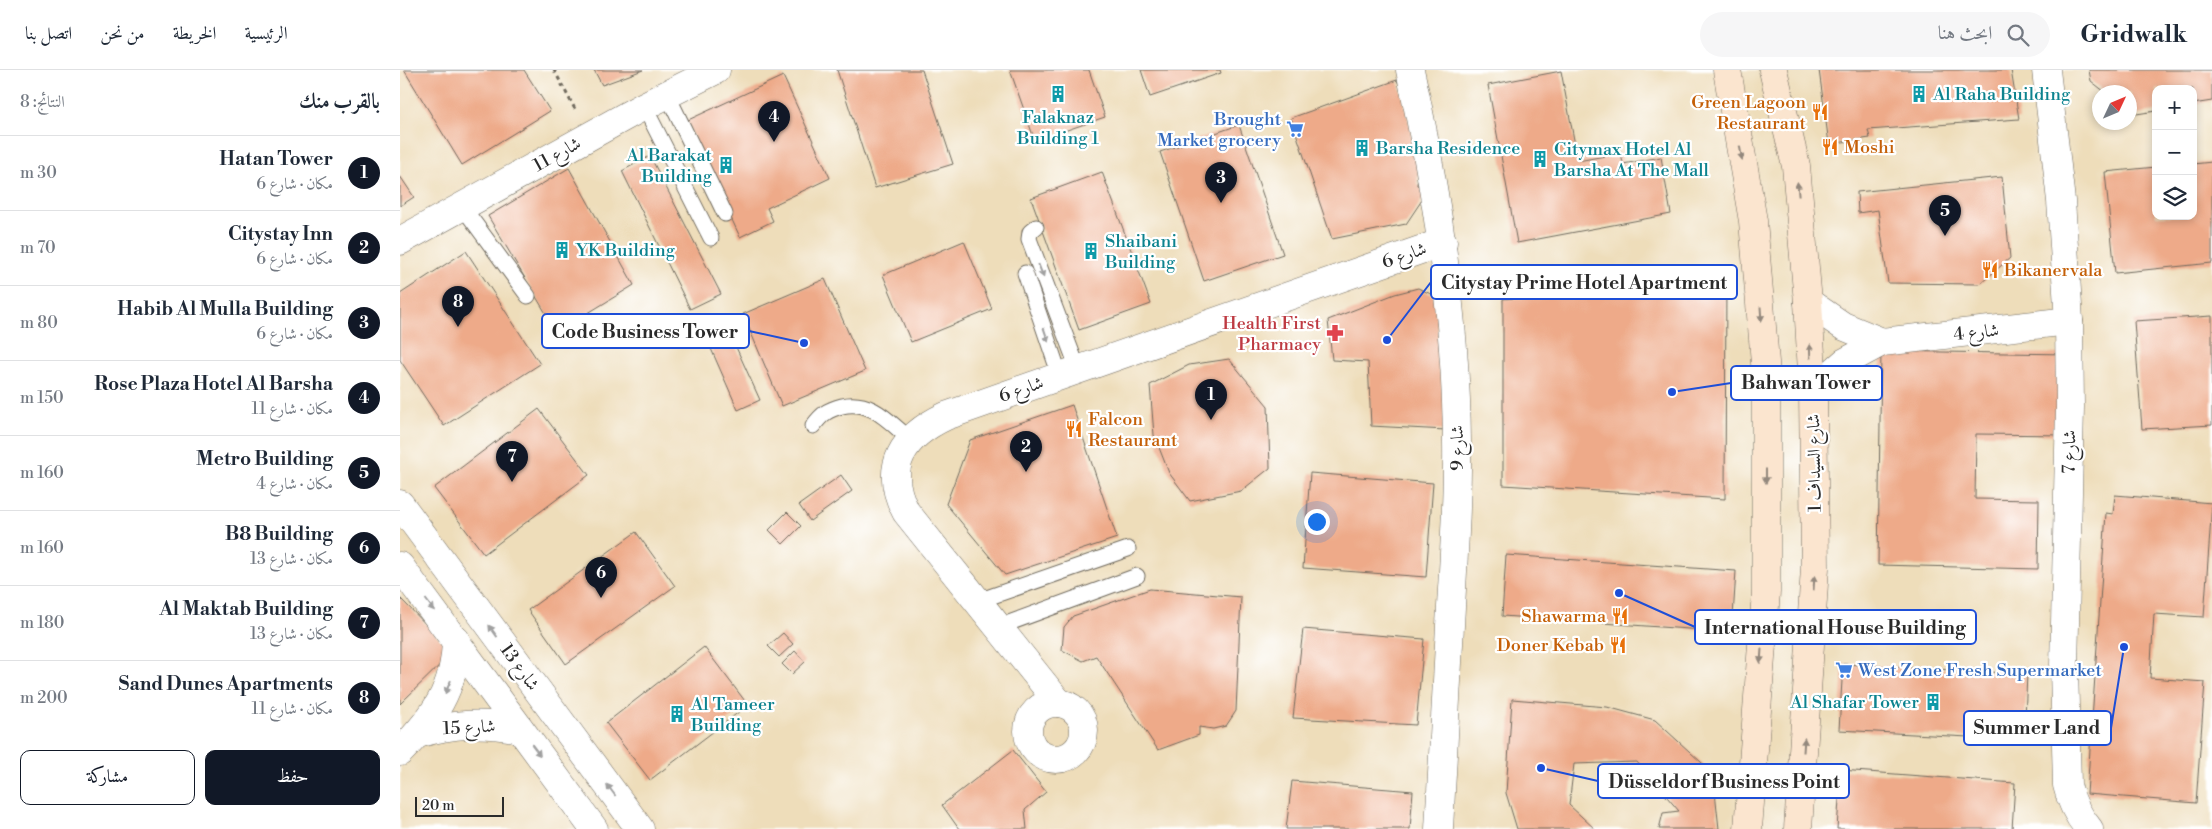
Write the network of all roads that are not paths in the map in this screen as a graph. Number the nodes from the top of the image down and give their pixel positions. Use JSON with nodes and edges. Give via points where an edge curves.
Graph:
{"nodes":[{"id":1,"x":716,"y":70,"type":"edge"},
{"id":2,"x":1410,"y":70,"type":"edge"},
{"id":3,"x":1727,"y":70,"type":"edge"},
{"id":4,"x":1773,"y":70,"type":"edge"},
{"id":5,"x":2046,"y":70,"type":"edge"},
{"id":6,"x":656,"y":100,"type":"junction"},
{"id":7,"x":462,"y":206,"type":"junction"},
{"id":8,"x":725,"y":214,"type":"dead end"},
{"id":9,"x":1036,"y":226,"type":"dead end"},
{"id":10,"x":711,"y":238,"type":"dead end"},
{"id":11,"x":400,"y":241,"type":"edge"},
{"id":12,"x":1443,"y":242,"type":"junction"},
{"id":13,"x":1025,"y":273,"type":"dead end"},
{"id":14,"x":528,"y":296,"type":"dead end"},
{"id":15,"x":1808,"y":302,"type":"junction"},
{"id":16,"x":2069,"y":321,"type":"junction"},
{"id":17,"x":1882,"y":342,"type":"junction"},
{"id":18,"x":1069,"y":372,"type":"junction"},
{"id":19,"x":1813,"y":390,"type":"junction"},
{"id":20,"x":813,"y":426,"type":"dead end"},
{"id":21,"x":910,"y":439,"type":"junction"},
{"id":22,"x":400,"y":504,"type":"edge"},
{"id":23,"x":1128,"y":549,"type":"dead end"},
{"id":24,"x":400,"y":566,"type":"edge"},
{"id":25,"x":1137,"y":576,"type":"dead end"},
{"id":26,"x":978,"y":602,"type":"junction"},
{"id":27,"x":998,"y":626,"type":"junction"},
{"id":28,"x":456,"y":640,"type":"junction"},
{"id":29,"x":1059,"y":703,"type":"dead end"},
{"id":30,"x":520,"y":729,"type":"junction"},
{"id":31,"x":409,"y":743,"type":"edge"},
{"id":32,"x":594,"y":829,"type":"edge"},
{"id":33,"x":640,"y":829,"type":"edge"},
{"id":34,"x":1439,"y":829,"type":"edge"},
{"id":35,"x":1748,"y":829,"type":"edge"},
{"id":36,"x":1798,"y":829,"type":"edge"},
{"id":37,"x":2089,"y":829,"type":"edge"}],
"edges":[{"from":1,"to":6,"type":"street","name":"شارع 11"},
{"from":2,"to":12,"type":"street","name":"شارع 9"},
{"from":3,"to":35,"type":"street","one_way":true,"via":[[1753,221],[1766,374],[1766,592]]},
{"from":15,"to":4,"type":"street","name":"شارع السيداف 1","one_way":true,"via":[[1796,166]]},
{"from":5,"to":16,"type":"street","name":"شارع 7","via":[[2061,201]]},
{"from":6,"to":7,"type":"street","name":"شارع 11"},
{"from":6,"to":8,"type":"lane"},
{"from":6,"to":10,"type":"lane"},
{"from":7,"to":11,"type":"street","name":"شارع 11"},
{"from":7,"to":14,"type":"lane"},
{"from":9,"to":18,"type":"lane","one_way":true,"via":[[1029,239]]},
{"from":12,"to":18,"type":"street","name":"شارع 6"},
{"from":12,"to":34,"type":"street","name":"شارع 9","via":[[1451,317],[1457,441]]},
{"from":13,"to":18,"type":"lane","one_way":true},
{"from":15,"to":17,"type":"street","name":"شارع 4","via":[[1843,326]]},
{"from":19,"to":15,"type":"street","name":"شارع السيداف 1","one_way":true},
{"from":16,"to":17,"type":"street","name":"شارع 4"},
{"from":16,"to":37,"type":"street","name":"شارع 7","via":[[2064,667],[2067,785],[2071,802]]},
{"from":17,"to":19,"type":"street","name":"شارع 4","via":[[1845,362]]},
{"from":18,"to":21,"type":"street","name":"شارع 6","via":[[946,416],[921,428]]},
{"from":36,"to":19,"type":"street","name":"شارع السيداف 1","one_way":true,"via":[[1814,568]]},
{"from":20,"to":21,"type":"lane","via":[[830,409],[860,405],[876,411]]},
{"from":21,"to":26,"type":"street","name":"شارع 6","via":[[901,452],[897,467],[899,498],[906,512]]},
{"from":33,"to":22,"type":"street","name":"شارع 13","one_way":true},
{"from":23,"to":26,"type":"lane"},
{"from":24,"to":28,"type":"street","name":"شارع 13","one_way":true},
{"from":25,"to":27,"type":"lane"},
{"from":26,"to":27,"type":"street","name":"شارع 6"},
{"from":27,"to":29,"type":"street","name":"شارع 6"},
{"from":28,"to":30,"type":"street","name":"شارع 13"},
{"from":28,"to":31,"type":"street","name":"شارع 15","one_way":true,"via":[[451,680],[432,718]]},
{"from":30,"to":31,"type":"street","name":"شارع 15","via":[[486,723],[458,724]]},
{"from":30,"to":32,"type":"street","name":"شارع 13","one_way":true}]}
